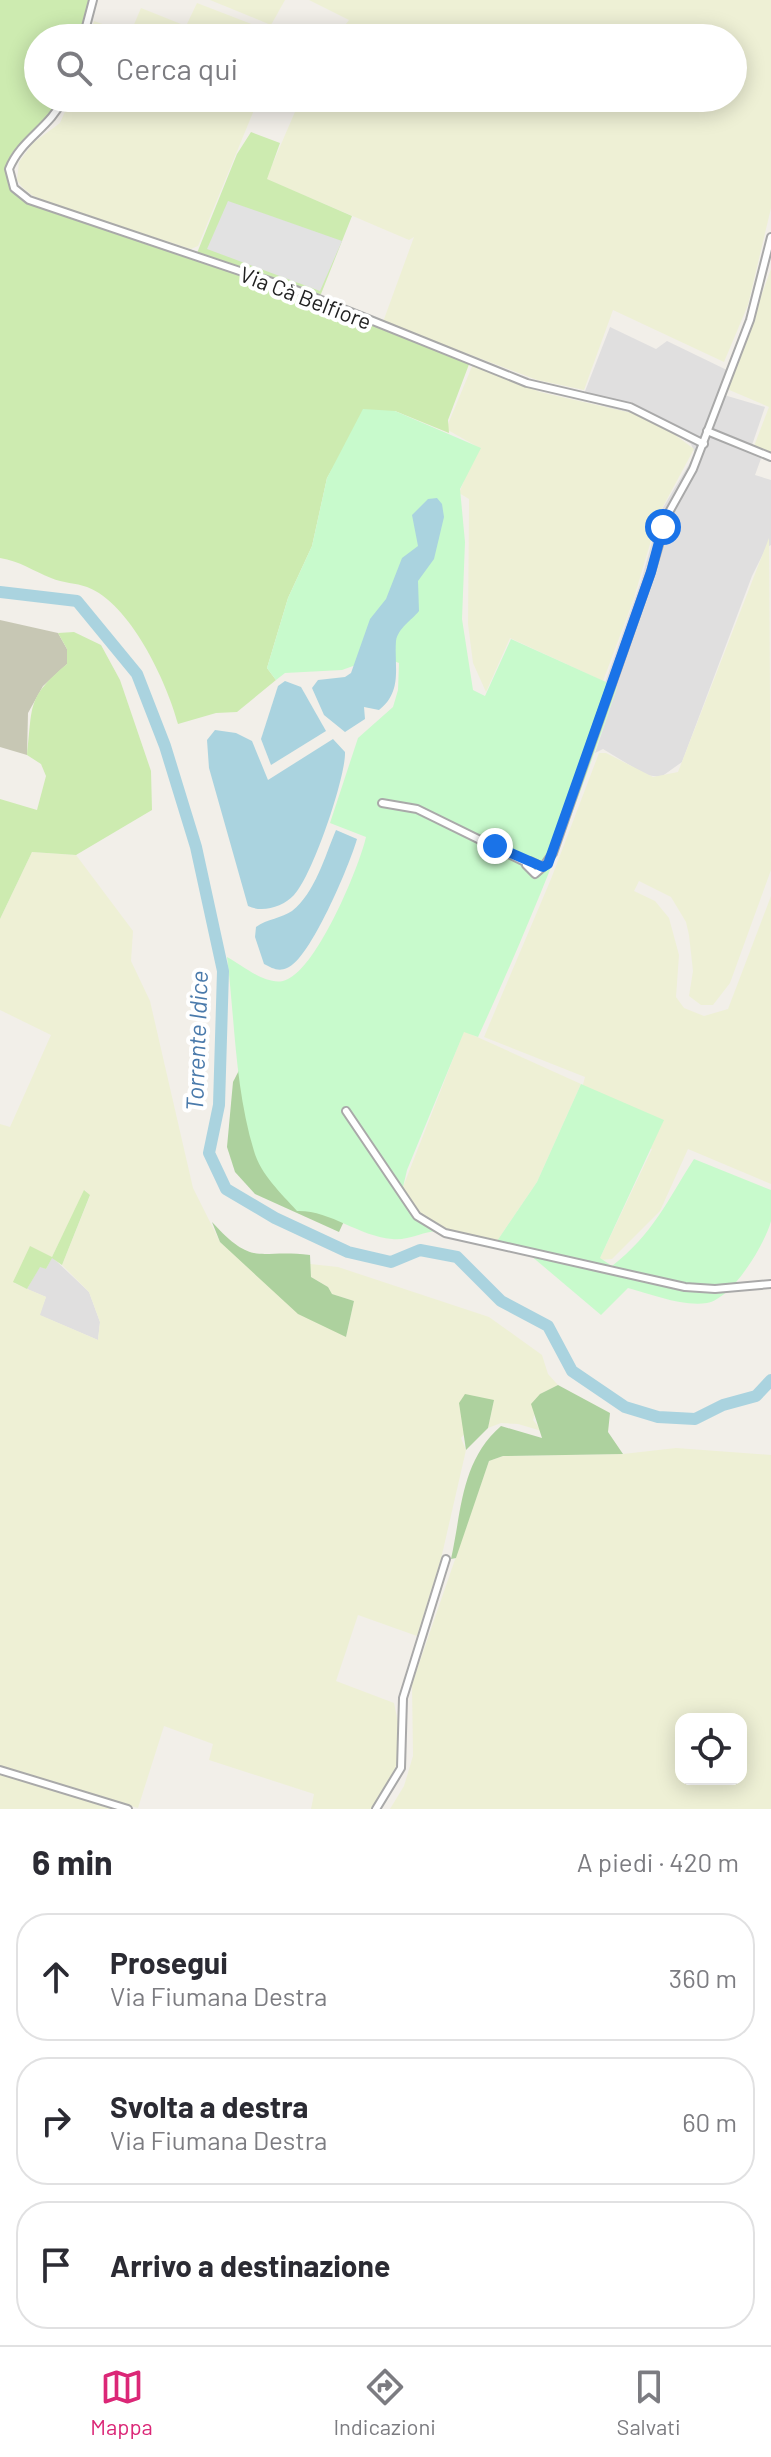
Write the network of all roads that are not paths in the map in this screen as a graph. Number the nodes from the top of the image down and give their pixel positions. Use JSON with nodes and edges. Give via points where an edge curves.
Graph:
{"nodes":[{"id":1,"x":93,"y":0,"type":"edge"},
{"id":2,"x":87,"y":24,"type":"edge"},
{"id":3,"x":56,"y":112,"type":"edge"},
{"id":4,"x":771,"y":237,"type":"edge"},
{"id":5,"x":707,"y":431,"type":"junction"},
{"id":6,"x":704,"y":444,"type":"junction"},
{"id":7,"x":771,"y":457,"type":"edge"},
{"id":8,"x":382,"y":803,"type":"dead end"},
{"id":9,"x":346,"y":1111,"type":"dead end"},
{"id":10,"x":771,"y":1284,"type":"edge"},
{"id":11,"x":446,"y":1559,"type":"dead end"},
{"id":12,"x":0,"y":1770,"type":"edge"},
{"id":13,"x":128,"y":1809,"type":"edge"},
{"id":14,"x":376,"y":1809,"type":"edge"}],
"edges":[{"from":1,"to":2,"type":"street"},
{"from":3,"to":6,"type":"street","name":"Via Cà Belfiore","via":[[21,147],[9,169],[14,188],[29,200],[296,290],[546,389],[630,407]]},
{"from":4,"to":5,"type":"street","via":[[750,320]]},
{"from":5,"to":6,"type":"street"},
{"from":5,"to":7,"type":"street"},
{"from":6,"to":8,"type":"street","via":[[668,514],[548,864],[527,863],[417,809]]},
{"from":9,"to":10,"type":"street","via":[[417,1216],[445,1233],[685,1287]]},
{"from":11,"to":14,"type":"street","via":[[403,1698],[401,1768]]},
{"from":12,"to":13,"type":"street"}]}
